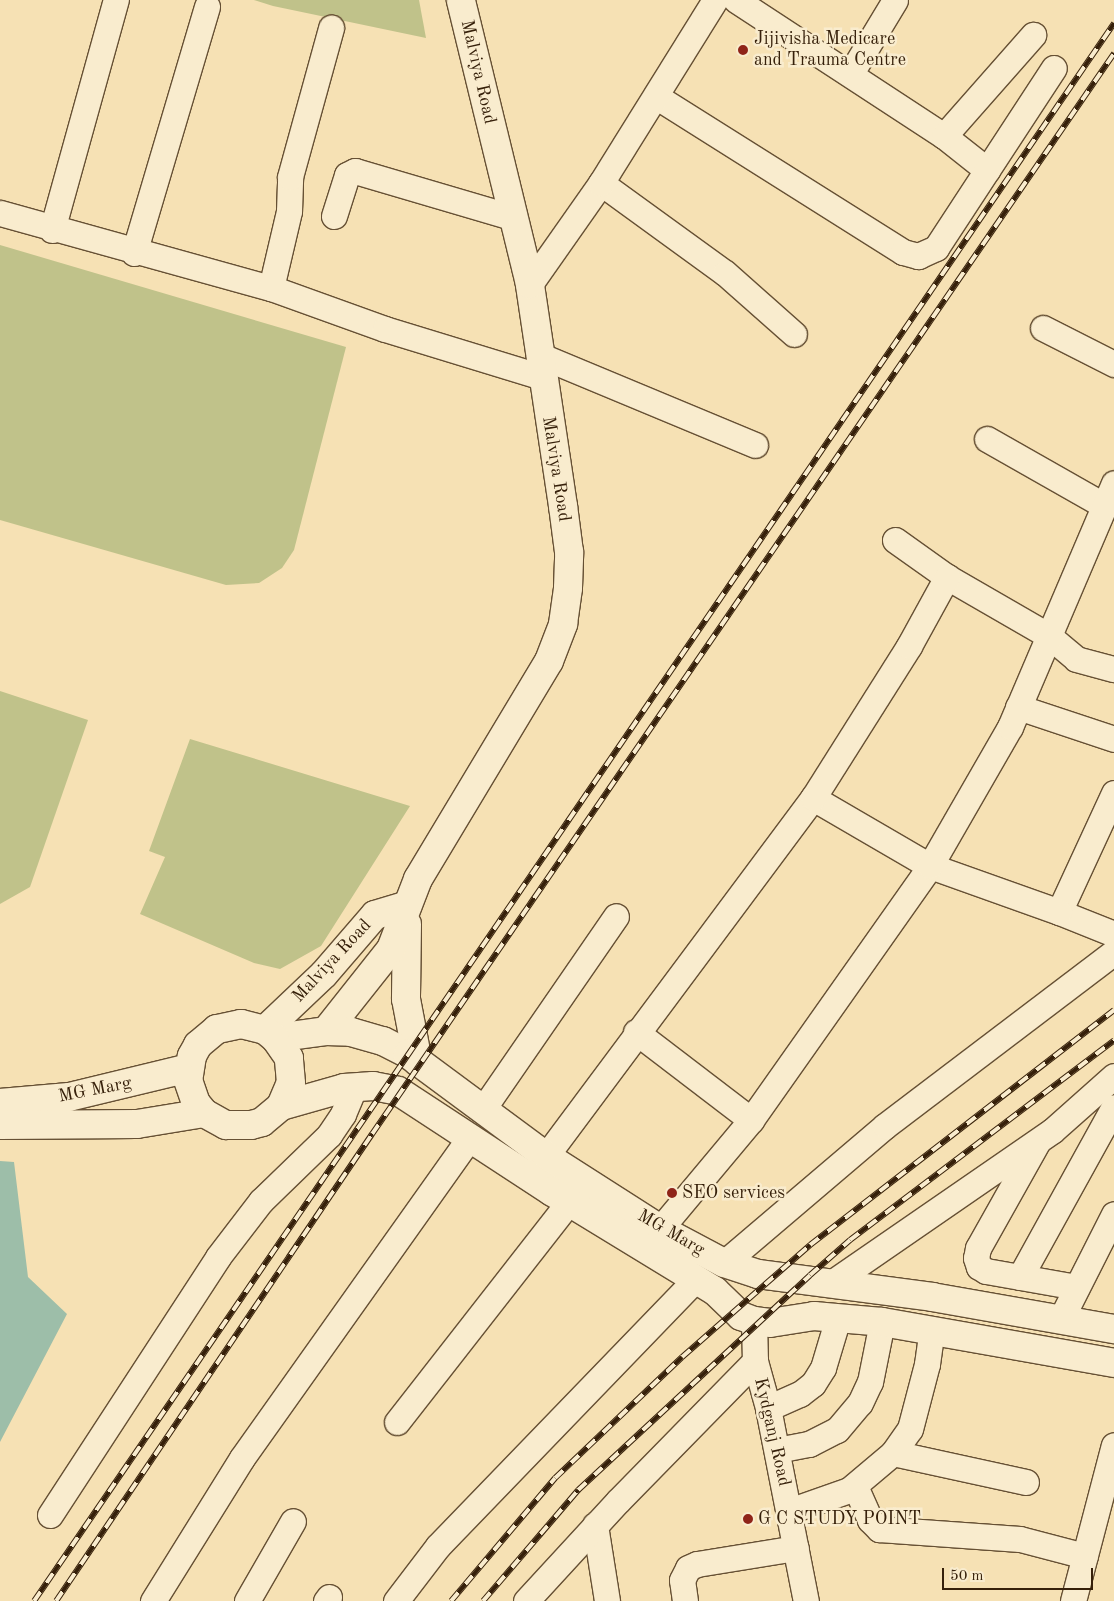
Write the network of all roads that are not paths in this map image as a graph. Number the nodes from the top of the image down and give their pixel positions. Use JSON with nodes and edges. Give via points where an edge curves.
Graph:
{"nodes":[{"id":1,"x":116,"y":0,"type":"edge"},
{"id":2,"x":461,"y":0,"type":"edge"},
{"id":3,"x":715,"y":0,"type":"edge"},
{"id":4,"x":736,"y":0,"type":"edge"},
{"id":5,"x":895,"y":0,"type":"edge"},
{"id":6,"x":207,"y":7,"type":"dead end"},
{"id":7,"x":331,"y":28,"type":"dead end"},
{"id":8,"x":1033,"y":35,"type":"dead end"},
{"id":9,"x":1054,"y":68,"type":"dead end"},
{"id":10,"x":851,"y":73,"type":"junction"},
{"id":11,"x":658,"y":97,"type":"junction"},
{"id":12,"x":944,"y":136,"type":"junction"},
{"id":13,"x":987,"y":170,"type":"junction"},
{"id":14,"x":602,"y":183,"type":"junction"},
{"id":15,"x":0,"y":213,"type":"edge"},
{"id":16,"x":334,"y":216,"type":"dead end"},
{"id":17,"x":511,"y":217,"type":"junction"},
{"id":18,"x":52,"y":230,"type":"junction"},
{"id":19,"x":134,"y":253,"type":"junction"},
{"id":20,"x":530,"y":284,"type":"junction"},
{"id":21,"x":271,"y":288,"type":"junction"},
{"id":22,"x":1044,"y":328,"type":"dead end"},
{"id":23,"x":794,"y":334,"type":"dead end"},
{"id":24,"x":1114,"y":364,"type":"edge"},
{"id":25,"x":540,"y":366,"type":"junction"},
{"id":26,"x":987,"y":439,"type":"dead end"},
{"id":27,"x":755,"y":445,"type":"dead end"},
{"id":28,"x":1110,"y":494,"type":"edge"},
{"id":29,"x":895,"y":540,"type":"dead end"},
{"id":30,"x":947,"y":577,"type":"junction"},
{"id":31,"x":1049,"y":636,"type":"junction"},
{"id":32,"x":1114,"y":669,"type":"edge"},
{"id":33,"x":1018,"y":707,"type":"junction"},
{"id":34,"x":1114,"y":739,"type":"edge"},
{"id":35,"x":1114,"y":793,"type":"edge"},
{"id":36,"x":812,"y":798,"type":"junction"},
{"id":37,"x":930,"y":866,"type":"junction"},
{"id":38,"x":407,"y":905,"type":"junction"},
{"id":39,"x":1059,"y":912,"type":"junction"},
{"id":40,"x":616,"y":916,"type":"dead end"},
{"id":41,"x":1113,"y":937,"type":"edge"},
{"id":42,"x":326,"y":1031,"type":"junction"},
{"id":43,"x":636,"y":1032,"type":"junction"},
{"id":44,"x":270,"y":1034,"type":"junction"},
{"id":45,"x":418,"y":1062,"type":"junction"},
{"id":46,"x":189,"y":1068,"type":"junction"},
{"id":47,"x":1114,"y":1076,"type":"edge"},
{"id":48,"x":354,"y":1088,"type":"junction"},
{"id":49,"x":0,"y":1103,"type":"edge"},
{"id":50,"x":281,"y":1106,"type":"junction"},
{"id":51,"x":1114,"y":1107,"type":"edge"},
{"id":52,"x":483,"y":1110,"type":"junction"},
{"id":53,"x":204,"y":1113,"type":"junction"},
{"id":54,"x":750,"y":1120,"type":"junction"},
{"id":55,"x":0,"y":1125,"type":"edge"},
{"id":56,"x":470,"y":1137,"type":"junction"},
{"id":57,"x":1038,"y":1141,"type":"junction"},
{"id":58,"x":546,"y":1156,"type":"junction"},
{"id":59,"x":569,"y":1202,"type":"junction"},
{"id":60,"x":1114,"y":1214,"type":"edge"},
{"id":61,"x":660,"y":1229,"type":"junction"},
{"id":62,"x":724,"y":1263,"type":"junction"},
{"id":63,"x":1020,"y":1277,"type":"junction"},
{"id":64,"x":696,"y":1279,"type":"junction"},
{"id":65,"x":830,"y":1284,"type":"junction"},
{"id":66,"x":1077,"y":1287,"type":"junction"},
{"id":67,"x":1062,"y":1317,"type":"junction"},
{"id":68,"x":838,"y":1318,"type":"junction"},
{"id":69,"x":754,"y":1321,"type":"junction"},
{"id":70,"x":882,"y":1322,"type":"junction"},
{"id":71,"x":932,"y":1329,"type":"junction"},
{"id":72,"x":1114,"y":1329,"type":"edge"},
{"id":73,"x":755,"y":1360,"type":"junction"},
{"id":74,"x":1114,"y":1363,"type":"edge"},
{"id":75,"x":768,"y":1408,"type":"junction"},
{"id":76,"x":397,"y":1422,"type":"dead end"},
{"id":77,"x":1114,"y":1445,"type":"edge"},
{"id":78,"x":777,"y":1450,"type":"junction"},
{"id":79,"x":894,"y":1453,"type":"junction"},
{"id":80,"x":1026,"y":1482,"type":"dead end"},
{"id":81,"x":855,"y":1486,"type":"junction"},
{"id":82,"x":789,"y":1511,"type":"junction"},
{"id":83,"x":50,"y":1515,"type":"dead end"},
{"id":84,"x":294,"y":1521,"type":"dead end"},
{"id":85,"x":595,"y":1525,"type":"junction"},
{"id":86,"x":796,"y":1548,"type":"junction"},
{"id":87,"x":1085,"y":1556,"type":"junction"},
{"id":88,"x":153,"y":1601,"type":"edge"},
{"id":89,"x":247,"y":1601,"type":"edge"},
{"id":90,"x":396,"y":1601,"type":"edge"},
{"id":91,"x":526,"y":1601,"type":"edge"},
{"id":92,"x":607,"y":1601,"type":"edge"},
{"id":93,"x":685,"y":1601,"type":"edge"},
{"id":94,"x":806,"y":1601,"type":"edge"},
{"id":95,"x":1073,"y":1601,"type":"edge"}],
"edges":[{"from":1,"to":18,"type":"street"},
{"from":2,"to":17,"type":"main road","name":"Malviya Road"},
{"from":3,"to":11,"type":"street"},
{"from":4,"to":10,"type":"street"},
{"from":5,"to":10,"type":"street"},
{"from":6,"to":19,"type":"street"},
{"from":7,"to":21,"type":"street","via":[[290,177],[289,211]]},
{"from":8,"to":12,"type":"street"},
{"from":9,"to":13,"type":"street"},
{"from":10,"to":12,"type":"street"},
{"from":11,"to":13,"type":"street","via":[[903,252],[918,256],[936,248]]},
{"from":11,"to":14,"type":"street"},
{"from":12,"to":13,"type":"street"},
{"from":14,"to":20,"type":"street"},
{"from":14,"to":23,"type":"street","via":[[725,273]]},
{"from":15,"to":18,"type":"street"},
{"from":16,"to":17,"type":"street","via":[[348,175],[355,170]]},
{"from":17,"to":20,"type":"main road","name":"Malviya Road"},
{"from":18,"to":19,"type":"street"},
{"from":19,"to":21,"type":"street"},
{"from":20,"to":25,"type":"main road","name":"Malviya Road"},
{"from":21,"to":25,"type":"street","via":[[385,329]]},
{"from":22,"to":24,"type":"street"},
{"from":25,"to":27,"type":"street"},
{"from":25,"to":38,"type":"main road","name":"Malviya Road","via":[[568,552],[563,624],[549,661],[418,879]]},
{"from":26,"to":28,"type":"street"},
{"from":28,"to":31,"type":"street"},
{"from":29,"to":30,"type":"street"},
{"from":30,"to":31,"type":"street"},
{"from":30,"to":36,"type":"street","via":[[909,646]]},
{"from":31,"to":32,"type":"street","via":[[1076,659]]},
{"from":31,"to":33,"type":"street"},
{"from":33,"to":34,"type":"street"},
{"from":33,"to":37,"type":"street"},
{"from":35,"to":39,"type":"street"},
{"from":36,"to":37,"type":"street"},
{"from":36,"to":43,"type":"street"},
{"from":37,"to":39,"type":"street"},
{"from":37,"to":54,"type":"street"},
{"from":38,"to":42,"type":"main road","name":"Malviya Road","via":[[391,950]]},
{"from":38,"to":44,"type":"main road","name":"Malviya Road","via":[[375,914]]},
{"from":38,"to":45,"type":"main road","via":[[406,999]]},
{"from":39,"to":41,"type":"street"},
{"from":40,"to":52,"type":"street"},
{"from":41,"to":62,"type":"street"},
{"from":42,"to":44,"type":"main road","name":"MG Marg"},
{"from":42,"to":45,"type":"main road","name":"MG Marg","via":[[351,1032],[383,1041]]},
{"from":43,"to":54,"type":"street"},
{"from":43,"to":58,"type":"street"},
{"from":44,"to":46,"type":"main road","via":[[241,1024],[217,1029],[198,1045]]},
{"from":44,"to":50,"type":"main road","via":[[289,1058],[291,1071],[291,1083]]},
{"from":45,"to":52,"type":"main road","name":"MG Marg"},
{"from":46,"to":49,"type":"main road","name":"MG Marg","via":[[68,1097]]},
{"from":46,"to":53,"type":"main road","via":[[191,1092]]},
{"from":47,"to":57,"type":"street"},
{"from":48,"to":50,"type":"main road","name":"MG Marg"},
{"from":48,"to":56,"type":"main road","name":"MG Marg","via":[[373,1086],[398,1091]]},
{"from":48,"to":83,"type":"street","via":[[344,1114],[329,1134],[261,1201],[218,1256]]},
{"from":50,"to":53,"type":"main road","via":[[268,1118],[251,1126],[226,1125]]},
{"from":51,"to":63,"type":"street"},
{"from":52,"to":58,"type":"main road","name":"MG Marg"},
{"from":53,"to":55,"type":"main road","via":[[137,1124]]},
{"from":54,"to":61,"type":"street"},
{"from":56,"to":59,"type":"main road","name":"MG Marg"},
{"from":56,"to":88,"type":"street","via":[[242,1458]]},
{"from":57,"to":63,"type":"street","via":[[978,1248],[976,1258],[979,1267],[986,1271]]},
{"from":57,"to":65,"type":"street"},
{"from":58,"to":61,"type":"main road","name":"MG Marg"},
{"from":59,"to":64,"type":"main road","name":"MG Marg"},
{"from":59,"to":76,"type":"street"},
{"from":60,"to":66,"type":"street"},
{"from":61,"to":62,"type":"main road","name":"MG Marg"},
{"from":62,"to":65,"type":"main road","name":"MG Marg","via":[[758,1274]]},
{"from":63,"to":66,"type":"street"},
{"from":64,"to":69,"type":"main road","name":"MG Marg","via":[[715,1291],[741,1316]]},
{"from":64,"to":90,"type":"street","via":[[438,1546]]},
{"from":65,"to":67,"type":"main road","name":"MG Marg"},
{"from":66,"to":67,"type":"street"},
{"from":67,"to":72,"type":"main road","name":"MG Marg"},
{"from":68,"to":69,"type":"main road","name":"MG Marg","via":[[814,1316],[770,1323]]},
{"from":68,"to":70,"type":"main road","name":"MG Marg"},
{"from":68,"to":75,"type":"street","via":[[823,1368],[813,1384],[800,1394]]},
{"from":69,"to":73,"type":"street","name":"Kydganj Road"},
{"from":70,"to":71,"type":"main road","name":"MG Marg"},
{"from":70,"to":78,"type":"street","via":[[870,1382],[860,1403],[837,1430],[809,1444]]},
{"from":71,"to":74,"type":"main road","name":"MG Marg"},
{"from":71,"to":79,"type":"street","via":[[927,1364],[910,1429]]},
{"from":73,"to":75,"type":"street","name":"Kydganj Road"},
{"from":73,"to":85,"type":"street"},
{"from":75,"to":78,"type":"street","name":"Kydganj Road"},
{"from":77,"to":87,"type":"street"},
{"from":78,"to":82,"type":"street","name":"Kydganj Road"},
{"from":79,"to":80,"type":"street"},
{"from":79,"to":81,"type":"street"},
{"from":81,"to":82,"type":"street"},
{"from":81,"to":87,"type":"street","via":[[870,1520],[879,1529],[1020,1539]]},
{"from":82,"to":86,"type":"street","name":"Kydganj Road"},
{"from":84,"to":89,"type":"street"},
{"from":85,"to":91,"type":"street"},
{"from":85,"to":92,"type":"street"},
{"from":86,"to":93,"type":"street","via":[[688,1568],[682,1580]]},
{"from":86,"to":94,"type":"street","name":"Kydganj Road"},
{"from":87,"to":95,"type":"street"}]}
